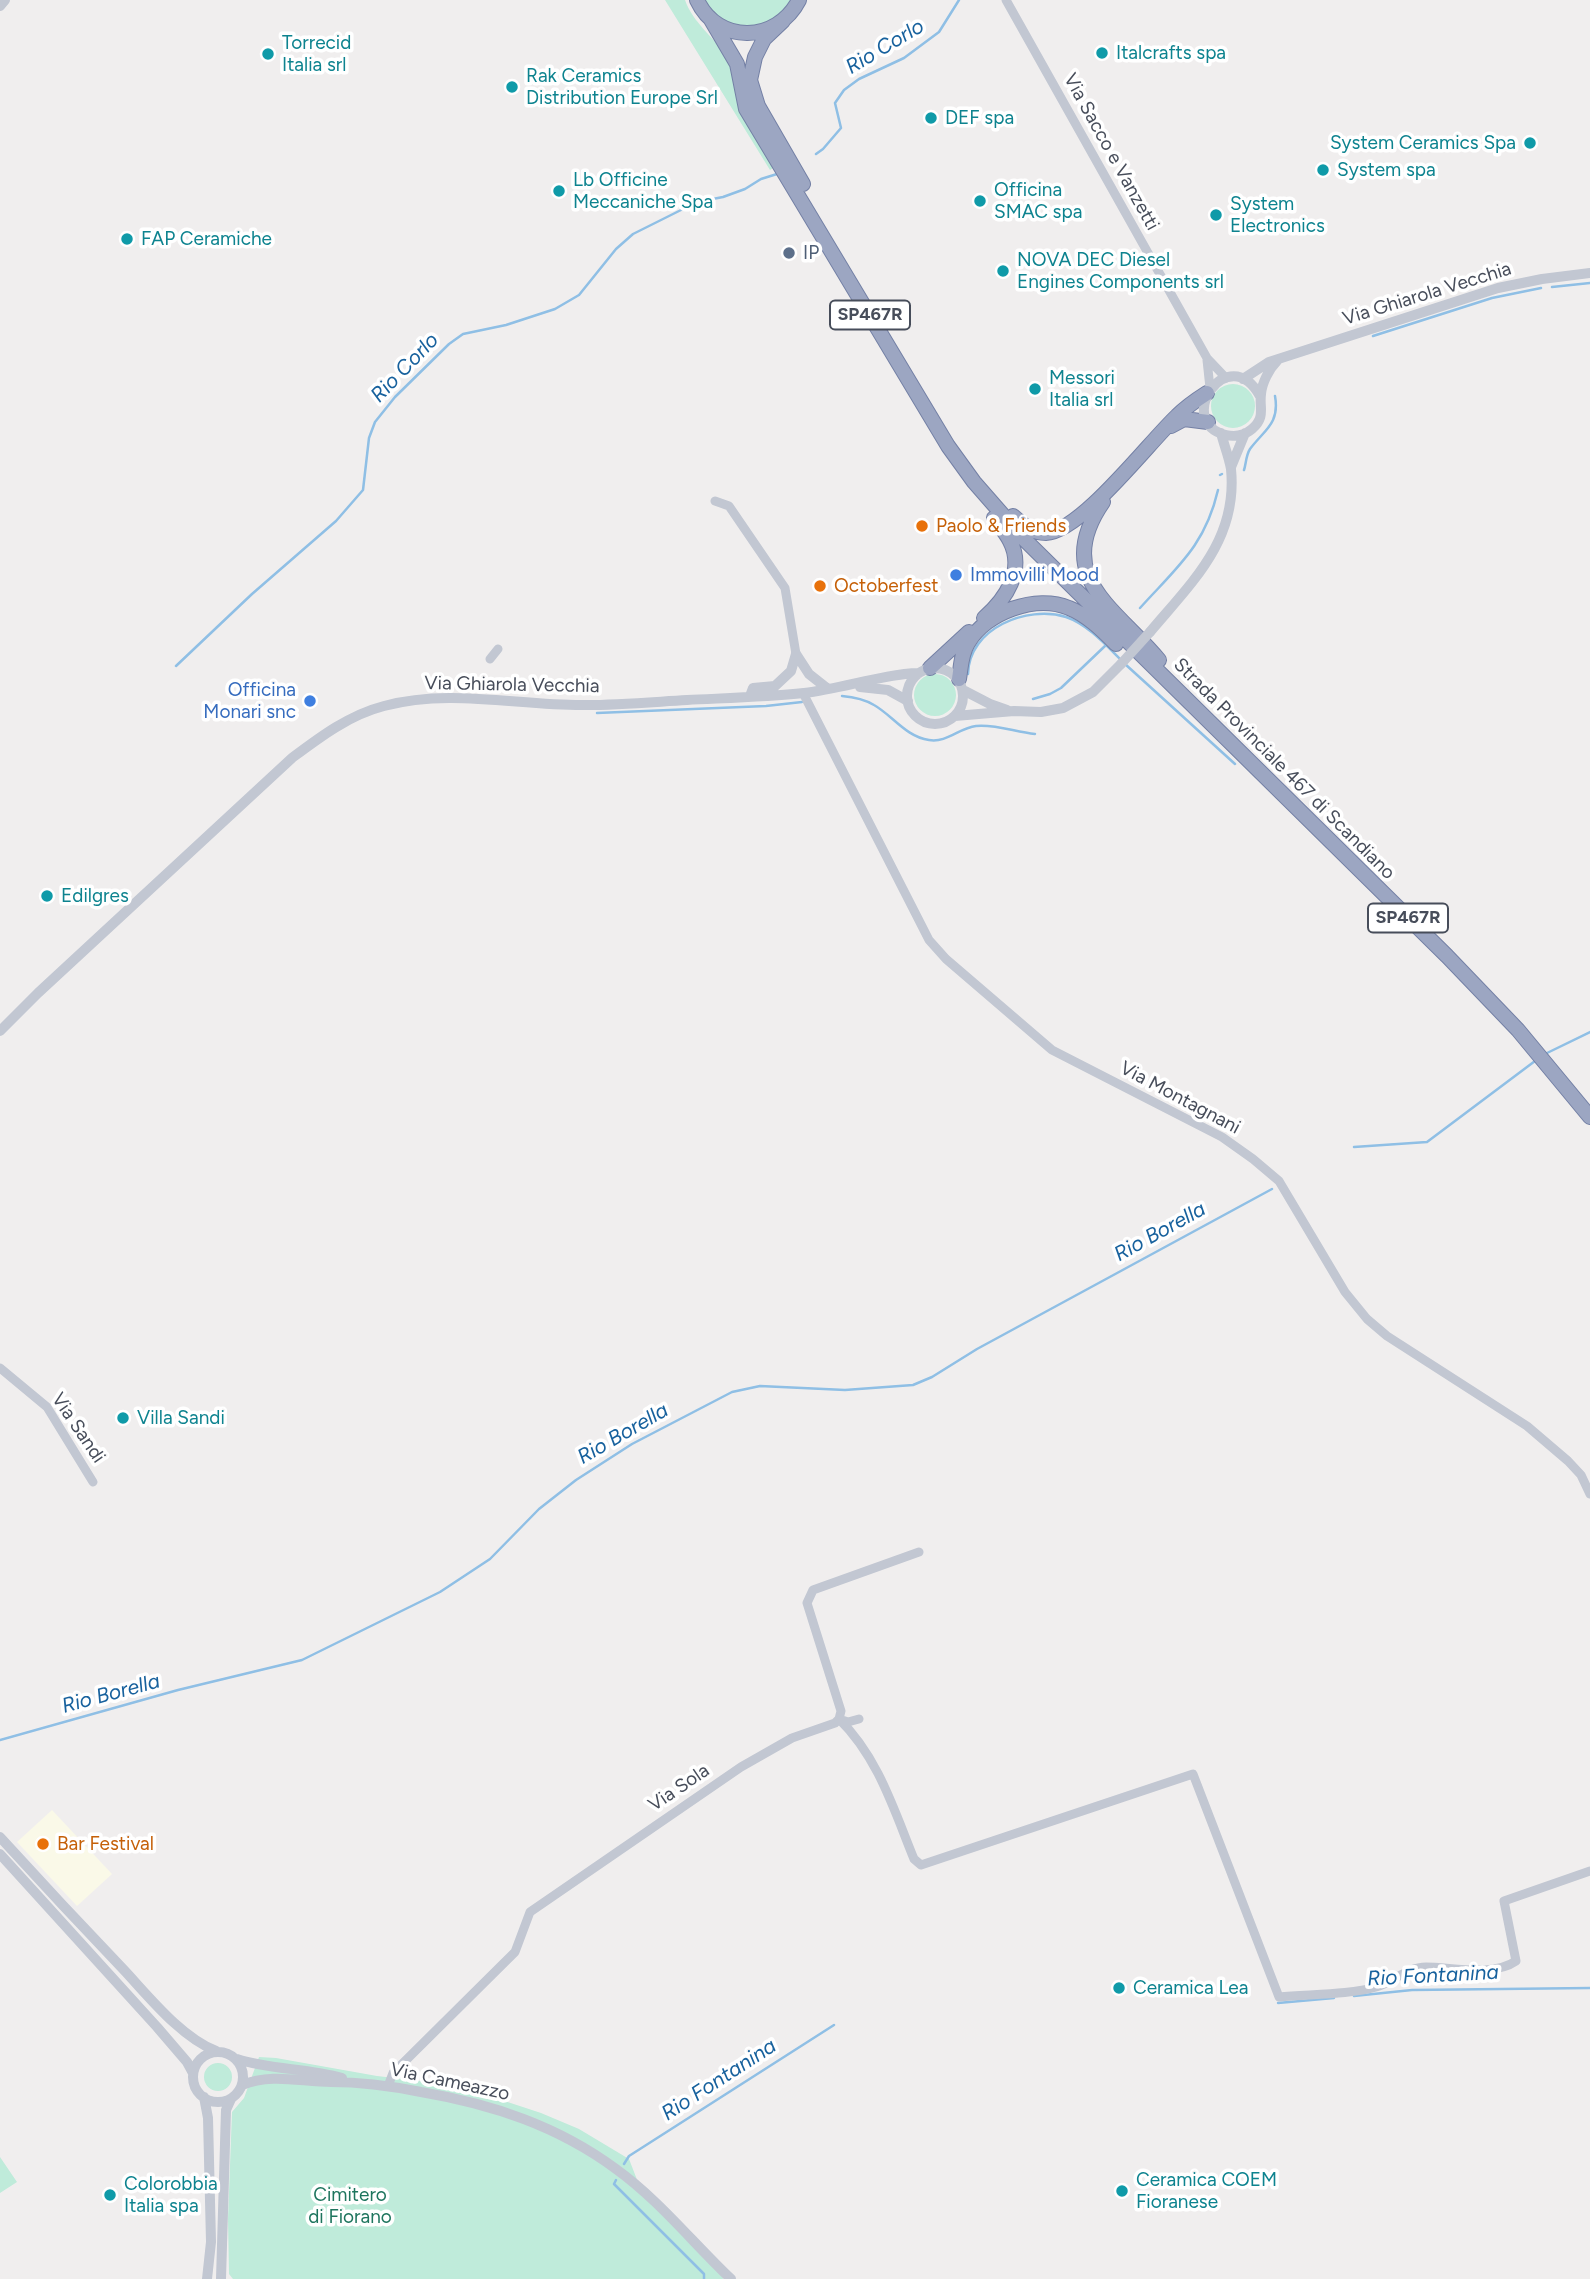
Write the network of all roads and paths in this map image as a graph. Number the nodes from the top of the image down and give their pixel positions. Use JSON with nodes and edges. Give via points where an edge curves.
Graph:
{"nodes":[{"id":1,"x":5,"y":0,"type":"edge"},
{"id":2,"x":697,"y":0,"type":"edge"},
{"id":3,"x":799,"y":0,"type":"edge"},
{"id":4,"x":1006,"y":0,"type":"edge"},
{"id":5,"x":0,"y":6,"type":"edge"},
{"id":6,"x":710,"y":19,"type":"junction"},
{"id":7,"x":783,"y":21,"type":"junction"},
{"id":8,"x":752,"y":108,"type":"junction"},
{"id":9,"x":1590,"y":273,"type":"edge"},
{"id":10,"x":1207,"y":358,"type":"junction"},
{"id":11,"x":1277,"y":360,"type":"junction"},
{"id":12,"x":1226,"y":378,"type":"junction"},
{"id":13,"x":1243,"y":379,"type":"junction"},
{"id":14,"x":1209,"y":391,"type":"junction"},
{"id":15,"x":1260,"y":396,"type":"junction"},
{"id":16,"x":938,"y":421,"type":"junction"},
{"id":17,"x":1208,"y":422,"type":"junction"},
{"id":18,"x":1167,"y":429,"type":"junction"},
{"id":19,"x":1221,"y":433,"type":"junction"},
{"id":20,"x":1245,"y":433,"type":"junction"},
{"id":21,"x":1231,"y":467,"type":"junction"},
{"id":22,"x":1115,"y":483,"type":"junction"},
{"id":23,"x":715,"y":501,"type":"dead end"},
{"id":24,"x":498,"y":649,"type":"dead end"},
{"id":25,"x":796,"y":654,"type":"junction"},
{"id":26,"x":490,"y":659,"type":"dead end"},
{"id":27,"x":925,"y":670,"type":"junction"},
{"id":28,"x":791,"y":671,"type":"junction"},
{"id":29,"x":809,"y":674,"type":"junction"},
{"id":30,"x":961,"y":685,"type":"junction"},
{"id":31,"x":850,"y":686,"type":"junction"},
{"id":32,"x":828,"y":690,"type":"junction"},
{"id":33,"x":803,"y":693,"type":"junction"},
{"id":34,"x":750,"y":696,"type":"junction"},
{"id":35,"x":908,"y":701,"type":"junction"},
{"id":36,"x":1014,"y":711,"type":"junction"},
{"id":37,"x":955,"y":716,"type":"junction"},
{"id":38,"x":1216,"y":729,"type":"junction"},
{"id":39,"x":0,"y":1031,"type":"edge"},
{"id":40,"x":1590,"y":1117,"type":"edge"},
{"id":41,"x":0,"y":1368,"type":"edge"},
{"id":42,"x":93,"y":1482,"type":"dead end"},
{"id":43,"x":1590,"y":1494,"type":"edge"},
{"id":44,"x":919,"y":1552,"type":"dead end"},
{"id":45,"x":859,"y":1718,"type":"dead end"},
{"id":46,"x":839,"y":1719,"type":"junction"},
{"id":47,"x":0,"y":1837,"type":"edge"},
{"id":48,"x":0,"y":1854,"type":"edge"},
{"id":49,"x":1590,"y":1871,"type":"edge"},
{"id":50,"x":216,"y":2051,"type":"junction"},
{"id":51,"x":237,"y":2059,"type":"junction"},
{"id":52,"x":193,"y":2073,"type":"junction"},
{"id":53,"x":355,"y":2082,"type":"junction"},
{"id":54,"x":243,"y":2085,"type":"junction"},
{"id":55,"x":388,"y":2086,"type":"junction"},
{"id":56,"x":204,"y":2097,"type":"junction"},
{"id":57,"x":231,"y":2099,"type":"junction"},
{"id":58,"x":207,"y":2279,"type":"edge"},
{"id":59,"x":221,"y":2279,"type":"edge"},
{"id":60,"x":731,"y":2279,"type":"edge"}],
"edges":[{"from":1,"to":5,"type":"street"},
{"from":2,"to":6,"type":"highway"},
{"from":3,"to":7,"type":"highway"},
{"from":4,"to":10,"type":"street","name":"Via Sacco e Vanzetti"},
{"from":6,"to":7,"type":"highway","via":[[741,33],[760,32]]},
{"from":6,"to":8,"type":"highway","number":"SP467R","via":[[737,64]]},
{"from":7,"to":8,"type":"highway","number":"SP467R","via":[[755,57],[750,80]]},
{"from":8,"to":16,"type":"highway","name":"Strada Provinciale 467 di Scandiano","number":"SP467R"},
{"from":9,"to":11,"type":"street","name":"Via Ghiarola Vecchia","via":[[1498,288]]},
{"from":10,"to":12,"type":"street","name":"Via Sacco e Vanzetti"},
{"from":10,"to":14,"type":"street","name":"Via Sacco e Vanzetti"},
{"from":11,"to":13,"type":"street","name":"Via Ghiarola Vecchia"},
{"from":11,"to":15,"type":"street","name":"Via Ghiarola Vecchia"},
{"from":12,"to":13,"type":"street"},
{"from":12,"to":14,"type":"street"},
{"from":13,"to":15,"type":"street"},
{"from":14,"to":17,"type":"street","via":[[1204,408]]},
{"from":14,"to":18,"type":"highway"},
{"from":15,"to":20,"type":"street","name":"Via Ghiarola Vecchia","via":[[1260,418]]},
{"from":16,"to":22,"type":"highway","via":[[992,493],[1027,529],[1060,530]]},
{"from":16,"to":27,"type":"highway","via":[[937,436],[1011,542],[1015,561],[1010,585],[995,608]]},
{"from":16,"to":38,"type":"highway","name":"Strada Provinciale 467 di Scandiano","number":"SP467R","via":[[974,482],[1001,515]]},
{"from":17,"to":18,"type":"highway","via":[[1184,419]]},
{"from":17,"to":19,"type":"street"},
{"from":18,"to":22,"type":"highway"},
{"from":19,"to":20,"type":"street"},
{"from":19,"to":21,"type":"street","name":"Via Ghiarola Vecchia"},
{"from":20,"to":21,"type":"street","name":"Via Ghiarola Vecchia"},
{"from":21,"to":36,"type":"street","name":"Via Ghiarola Vecchia","bridge":true,"via":[[1232,496],[1218,544],[1150,632],[1093,692],[1063,708]]},
{"from":22,"to":38,"type":"highway","via":[[1086,536],[1087,572],[1105,605],[1156,656]]},
{"from":23,"to":25,"type":"street","via":[[729,506],[785,588]]},
{"from":24,"to":26,"type":"street"},
{"from":25,"to":28,"type":"street"},
{"from":25,"to":29,"type":"street"},
{"from":27,"to":30,"type":"street","name":"Via Ghiarola Vecchia","via":[[946,670]]},
{"from":27,"to":31,"type":"street","name":"Via Ghiarola Vecchia"},
{"from":27,"to":35,"type":"street","via":[[909,685]]},
{"from":28,"to":33,"type":"street"},
{"from":28,"to":34,"type":"street","via":[[775,686],[753,688]]},
{"from":29,"to":32,"type":"street"},
{"from":29,"to":33,"type":"street"},
{"from":30,"to":36,"type":"street","name":"Via Ghiarola Vecchia","via":[[990,704]]},
{"from":30,"to":37,"type":"street","via":[[963,701]]},
{"from":30,"to":38,"type":"highway","via":[[963,652],[985,625],[1025,606],[1068,607],[1094,623]]},
{"from":31,"to":32,"type":"street","name":"Via Ghiarola Vecchia"},
{"from":31,"to":35,"type":"street","name":"Via Ghiarola Vecchia","via":[[888,690]]},
{"from":32,"to":33,"type":"street","name":"Via Ghiarola Vecchia"},
{"from":33,"to":34,"type":"street","name":"Via Ghiarola Vecchia"},
{"from":33,"to":43,"type":"street","name":"Via Montagnani","via":[[929,940],[946,960],[1052,1050],[1222,1137],[1253,1159],[1279,1181],[1345,1292],[1367,1319],[1527,1426],[1581,1475]]},
{"from":34,"to":39,"type":"street","name":"Via Ghiarola Vecchia","via":[[585,705],[442,698],[384,706],[352,718],[292,758]]},
{"from":35,"to":37,"type":"street","name":"Via Ghiarola Vecchia","via":[[914,715],[927,723],[942,723]]},
{"from":36,"to":37,"type":"street","name":"Via Ghiarola Vecchia"},
{"from":38,"to":40,"type":"highway","name":"Strada Provinciale 467 di Scandiano","number":"SP467R","via":[[1447,956]]},
{"from":41,"to":42,"type":"street","name":"Via Sandi","via":[[47,1407]]},
{"from":44,"to":46,"type":"street","via":[[813,1590],[808,1596],[841,1711]]},
{"from":45,"to":46,"type":"street"},
{"from":46,"to":49,"type":"street","via":[[872,1761],[921,1866],[1193,1774],[1279,1997],[1367,1990],[1415,1968],[1507,1967],[1516,1961],[1504,1901]]},
{"from":46,"to":55,"type":"street","name":"Via Sola","via":[[792,1738],[741,1767],[530,1912],[514,1952],[393,2073]]},
{"from":47,"to":50,"type":"street","via":[[166,2014]]},
{"from":48,"to":52,"type":"street"},
{"from":50,"to":51,"type":"street"},
{"from":50,"to":52,"type":"street","via":[[201,2058]]},
{"from":51,"to":53,"type":"street","name":"Via Cameazzo"},
{"from":51,"to":54,"type":"street","via":[[243,2068]]},
{"from":52,"to":56,"type":"street","via":[[195,2087]]},
{"from":53,"to":54,"type":"street","name":"Via Cameazzo","via":[[286,2077]]},
{"from":53,"to":55,"type":"street","name":"Via Cameazzo"},
{"from":54,"to":57,"type":"street"},
{"from":55,"to":60,"type":"street","name":"Via Cameazzo","via":[[512,2113],[588,2150],[631,2181]]},
{"from":56,"to":57,"type":"street","via":[[214,2102]]},
{"from":56,"to":58,"type":"street","via":[[211,2242]]},
{"from":57,"to":59,"type":"street","via":[[226,2110]]}]}
